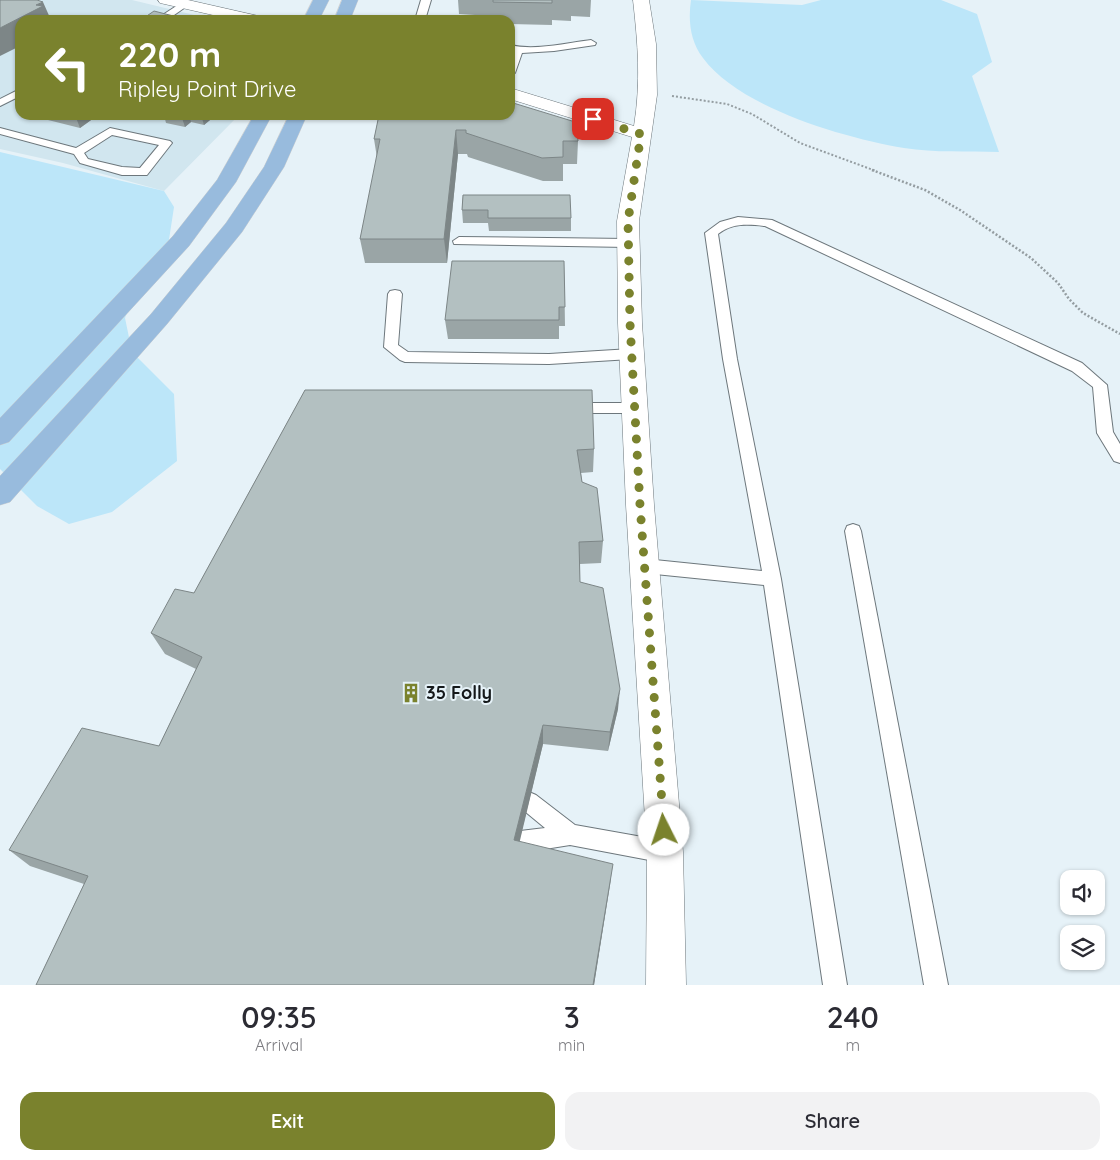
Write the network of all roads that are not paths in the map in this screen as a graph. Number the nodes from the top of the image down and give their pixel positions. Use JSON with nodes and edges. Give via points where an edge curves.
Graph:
{"nodes":[{"id":1,"x":166,"y":0,"type":"edge"},
{"id":2,"x":321,"y":0,"type":"edge"},
{"id":3,"x":350,"y":0,"type":"edge"},
{"id":4,"x":426,"y":0,"type":"edge"},
{"id":5,"x":641,"y":0,"type":"edge"},
{"id":6,"x":184,"y":4,"type":"junction"},
{"id":7,"x":168,"y":15,"type":"edge"},
{"id":8,"x":234,"y":15,"type":"edge"},
{"id":9,"x":314,"y":15,"type":"edge"},
{"id":10,"x":344,"y":15,"type":"edge"},
{"id":11,"x":422,"y":15,"type":"edge"},
{"id":12,"x":591,"y":43,"type":"dead end"},
{"id":13,"x":515,"y":49,"type":"edge"},
{"id":14,"x":15,"y":95,"type":"edge"},
{"id":15,"x":515,"y":95,"type":"edge"},
{"id":16,"x":0,"y":103,"type":"edge"},
{"id":17,"x":260,"y":120,"type":"edge"},
{"id":18,"x":296,"y":120,"type":"edge"},
{"id":19,"x":0,"y":131,"type":"edge"},
{"id":20,"x":641,"y":134,"type":"junction"},
{"id":21,"x":78,"y":152,"type":"junction"},
{"id":22,"x":459,"y":241,"type":"dead end"},
{"id":23,"x":628,"y":243,"type":"junction"},
{"id":24,"x":395,"y":294,"type":"dead end"},
{"id":25,"x":631,"y":354,"type":"junction"},
{"id":26,"x":556,"y":408,"type":"edge"},
{"id":27,"x":634,"y":408,"type":"junction"},
{"id":28,"x":0,"y":435,"type":"edge"},
{"id":29,"x":1120,"y":457,"type":"edge"},
{"id":30,"x":0,"y":494,"type":"edge"},
{"id":31,"x":853,"y":532,"type":"dead end"},
{"id":32,"x":644,"y":566,"type":"junction"},
{"id":33,"x":772,"y":579,"type":"junction"},
{"id":34,"x":529,"y":802,"type":"edge"},
{"id":35,"x":570,"y":835,"type":"junction"},
{"id":36,"x":520,"y":842,"type":"edge"},
{"id":37,"x":665,"y":852,"type":"junction"},
{"id":38,"x":666,"y":985,"type":"edge"},
{"id":39,"x":835,"y":985,"type":"edge"},
{"id":40,"x":936,"y":985,"type":"edge"}],
"edges":[{"from":1,"to":6,"type":"street"},
{"from":2,"to":9,"type":"main road"},
{"from":3,"to":10,"type":"main road"},
{"from":4,"to":11,"type":"lane"},
{"from":5,"to":20,"type":"street","via":[[647,44],[648,95]]},
{"from":6,"to":7,"type":"lane"},
{"from":6,"to":8,"type":"street"},
{"from":12,"to":13,"type":"lane"},
{"from":14,"to":16,"type":"lane"},
{"from":15,"to":20,"type":"street"},
{"from":17,"to":28,"type":"main road","via":[[226,182],[181,241]]},
{"from":18,"to":30,"type":"main road","via":[[274,167],[197,274],[160,320]]},
{"from":19,"to":21,"type":"lane"},
{"from":20,"to":23,"type":"street","via":[[628,221]]},
{"from":21,"to":21,"type":"lane","via":[[84,161],[122,172],[143,172],[166,143],[110,131]]},
{"from":22,"to":23,"type":"lane"},
{"from":23,"to":25,"type":"street"},
{"from":24,"to":25,"type":"lane","via":[[390,347],[405,357],[549,359]]},
{"from":25,"to":27,"type":"street"},
{"from":26,"to":27,"type":"lane"},
{"from":27,"to":32,"type":"street"},
{"from":29,"to":33,"type":"lane","via":[[1105,433],[1100,386],[1077,367],[768,223],[742,220],[721,224],[711,233],[730,358]]},
{"from":31,"to":40,"type":"lane"},
{"from":32,"to":33,"type":"lane"},
{"from":32,"to":37,"type":"street"},
{"from":33,"to":39,"type":"lane"},
{"from":34,"to":35,"type":"lane"},
{"from":35,"to":36,"type":"lane"},
{"from":35,"to":37,"type":"lane"},
{"from":37,"to":38,"type":"street"}]}
